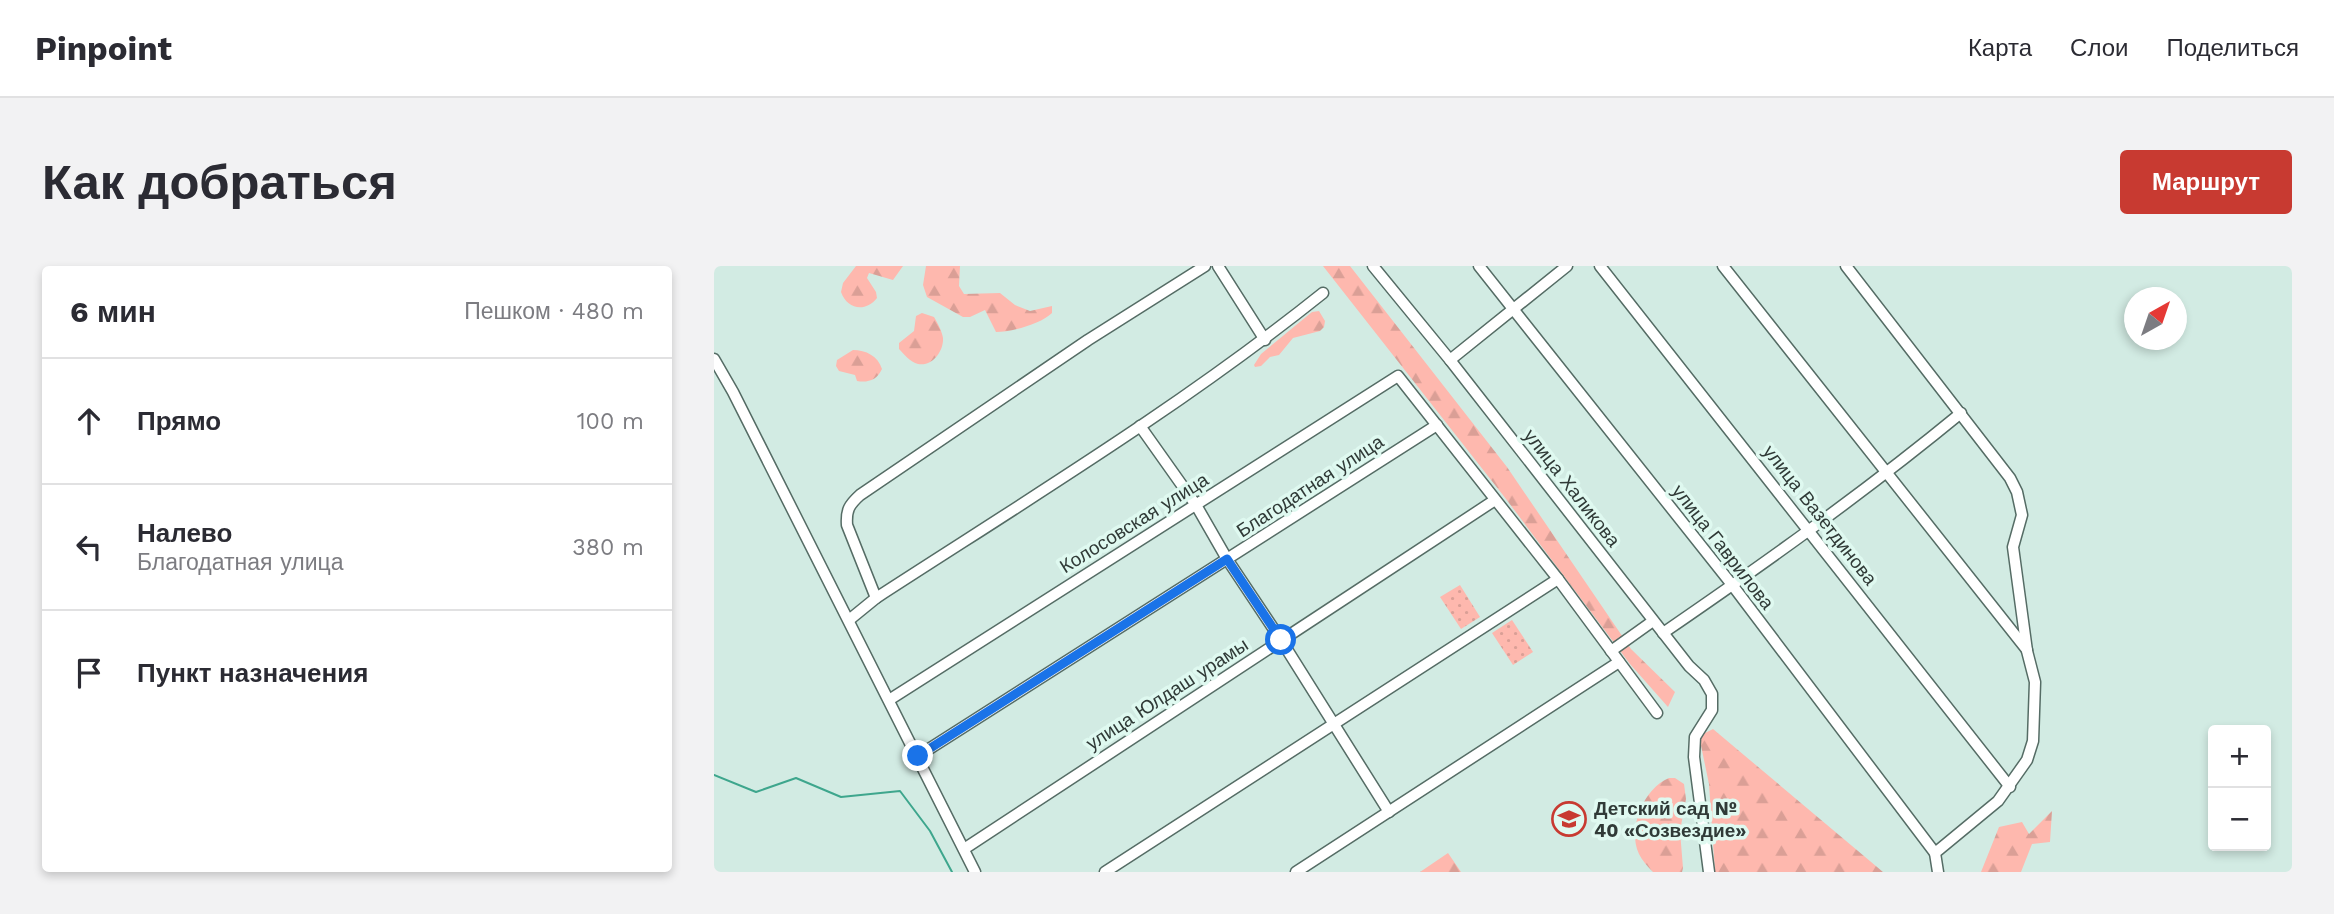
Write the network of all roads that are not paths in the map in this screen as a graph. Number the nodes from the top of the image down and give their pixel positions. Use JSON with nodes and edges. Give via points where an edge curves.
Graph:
{"nodes":[{"id":1,"x":1205,"y":266,"type":"edge"},
{"id":2,"x":1218,"y":266,"type":"edge"},
{"id":3,"x":1373,"y":266,"type":"edge"},
{"id":4,"x":1479,"y":266,"type":"edge"},
{"id":5,"x":1567,"y":266,"type":"edge"},
{"id":6,"x":1600,"y":266,"type":"edge"},
{"id":7,"x":1723,"y":266,"type":"edge"},
{"id":8,"x":1846,"y":266,"type":"edge"},
{"id":9,"x":1323,"y":293,"type":"dead end"},
{"id":10,"x":1513,"y":310,"type":"junction"},
{"id":11,"x":1265,"y":340,"type":"junction"},
{"id":12,"x":714,"y":359,"type":"edge"},
{"id":13,"x":1450,"y":359,"type":"junction"},
{"id":14,"x":1961,"y":413,"type":"junction"},
{"id":15,"x":1437,"y":425,"type":"junction"},
{"id":16,"x":1140,"y":426,"type":"junction"},
{"id":17,"x":1887,"y":474,"type":"junction"},
{"id":18,"x":1495,"y":500,"type":"junction"},
{"id":19,"x":1196,"y":505,"type":"junction"},
{"id":20,"x":1811,"y":531,"type":"junction"},
{"id":21,"x":1227,"y":559,"type":"junction"},
{"id":22,"x":1558,"y":579,"type":"junction"},
{"id":23,"x":1733,"y":586,"type":"junction"},
{"id":24,"x":876,"y":598,"type":"junction"},
{"id":25,"x":849,"y":620,"type":"junction"},
{"id":26,"x":1653,"y":621,"type":"junction"},
{"id":27,"x":1663,"y":633,"type":"junction"},
{"id":28,"x":1281,"y":640,"type":"junction"},
{"id":29,"x":2027,"y":650,"type":"junction"},
{"id":30,"x":1611,"y":651,"type":"junction"},
{"id":31,"x":1619,"y":662,"type":"junction"},
{"id":32,"x":889,"y":700,"type":"junction"},
{"id":33,"x":1657,"y":713,"type":"dead end"},
{"id":34,"x":1335,"y":724,"type":"junction"},
{"id":35,"x":918,"y":756,"type":"junction"},
{"id":36,"x":2010,"y":787,"type":"junction"},
{"id":37,"x":1389,"y":812,"type":"junction"},
{"id":38,"x":964,"y":849,"type":"junction"},
{"id":39,"x":1935,"y":853,"type":"junction"},
{"id":40,"x":975,"y":872,"type":"edge"},
{"id":41,"x":1105,"y":872,"type":"edge"},
{"id":42,"x":1296,"y":872,"type":"edge"},
{"id":43,"x":1709,"y":872,"type":"edge"},
{"id":44,"x":1938,"y":872,"type":"edge"}],
"edges":[{"from":1,"to":24,"type":"street","via":[[1088,340],[849,505],[847,525]]},
{"from":2,"to":11,"type":"street"},
{"from":3,"to":13,"type":"street","name":"улица Халикова"},
{"from":4,"to":10,"type":"street","name":"улица Гаврилова"},
{"from":5,"to":10,"type":"street"},
{"from":6,"to":20,"type":"street","name":"улица Вазетдинова"},
{"from":7,"to":17,"type":"street"},
{"from":8,"to":14,"type":"street"},
{"from":9,"to":11,"type":"street"},
{"from":10,"to":13,"type":"street"},
{"from":10,"to":23,"type":"street","name":"улица Гаврилова"},
{"from":11,"to":16,"type":"street"},
{"from":12,"to":25,"type":"street"},
{"from":13,"to":26,"type":"street","name":"улица Халикова"},
{"from":14,"to":17,"type":"street"},
{"from":14,"to":29,"type":"street","via":[[2010,478],[2021,506],[2013,547]]},
{"from":15,"to":18,"type":"street"},
{"from":15,"to":19,"type":"street","name":"Колосовская улица","via":[[1398,376]]},
{"from":15,"to":21,"type":"street","name":"Благодатная улица"},
{"from":16,"to":19,"type":"street"},
{"from":16,"to":24,"type":"street"},
{"from":17,"to":20,"type":"street"},
{"from":17,"to":29,"type":"street"},
{"from":18,"to":22,"type":"street"},
{"from":18,"to":28,"type":"street","name":"улица Юлдаш урамы"},
{"from":19,"to":21,"type":"street"},
{"from":19,"to":32,"type":"street","name":"Колосовская улица"},
{"from":20,"to":23,"type":"street"},
{"from":20,"to":36,"type":"street","name":"улица Вазетдинова"},
{"from":21,"to":28,"type":"street"},
{"from":21,"to":35,"type":"street","name":"Благодатная улица"},
{"from":22,"to":30,"type":"street"},
{"from":22,"to":34,"type":"street"},
{"from":23,"to":27,"type":"street"},
{"from":23,"to":39,"type":"street","name":"улица Гаврилова"},
{"from":24,"to":25,"type":"street"},
{"from":25,"to":32,"type":"street"},
{"from":26,"to":27,"type":"street","name":"улица Халикова"},
{"from":26,"to":30,"type":"street"},
{"from":27,"to":43,"type":"street","name":"улица Халикова","via":[[1712,694],[1712,710],[1695,737],[1694,757]]},
{"from":28,"to":34,"type":"street"},
{"from":28,"to":38,"type":"street","name":"улица Юлдаш урамы"},
{"from":29,"to":36,"type":"street","via":[[2035,682],[2033,741]]},
{"from":30,"to":31,"type":"street"},
{"from":31,"to":33,"type":"street"},
{"from":31,"to":37,"type":"street"},
{"from":32,"to":35,"type":"street"},
{"from":34,"to":37,"type":"street"},
{"from":34,"to":41,"type":"street"},
{"from":35,"to":38,"type":"street"},
{"from":36,"to":39,"type":"street"},
{"from":37,"to":42,"type":"street"},
{"from":38,"to":40,"type":"street"},
{"from":39,"to":44,"type":"street"}]}
